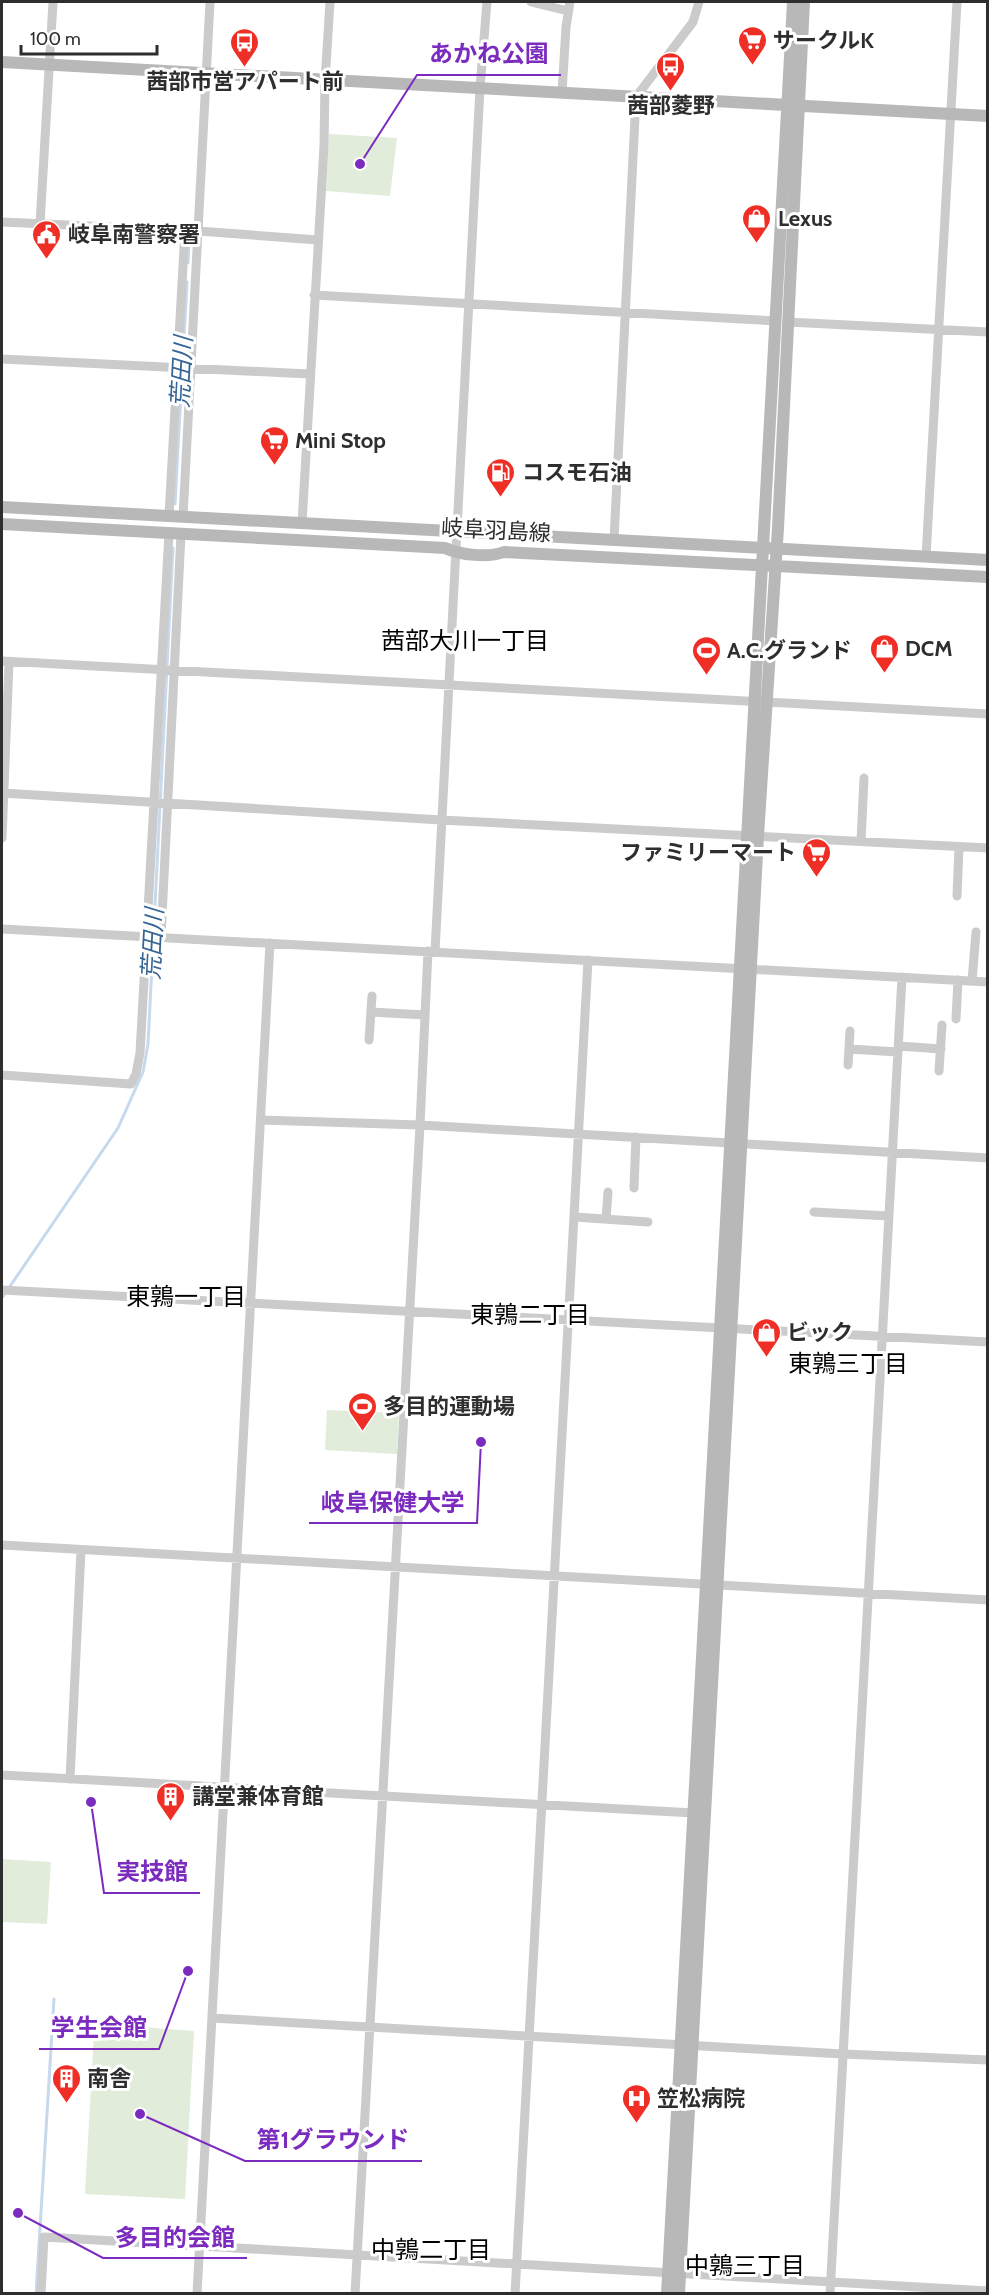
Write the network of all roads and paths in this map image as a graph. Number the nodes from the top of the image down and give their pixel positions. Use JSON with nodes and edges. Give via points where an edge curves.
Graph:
{"nodes":[{"id":1,"x":53,"y":2,"type":"edge"},
{"id":2,"x":210,"y":2,"type":"edge"},
{"id":3,"x":330,"y":2,"type":"edge"},
{"id":4,"x":487,"y":2,"type":"edge"},
{"id":5,"x":531,"y":2,"type":"edge"},
{"id":6,"x":699,"y":2,"type":"edge"},
{"id":7,"x":793,"y":2,"type":"edge"},
{"id":8,"x":804,"y":2,"type":"edge"},
{"id":9,"x":957,"y":2,"type":"edge"},
{"id":10,"x":569,"y":6,"type":"edge"},
{"id":11,"x":2,"y":62,"type":"edge"},
{"id":12,"x":50,"y":65,"type":"junction"},
{"id":13,"x":207,"y":74,"type":"junction"},
{"id":14,"x":325,"y":81,"type":"junction"},
{"id":15,"x":480,"y":88,"type":"junction"},
{"id":16,"x":562,"y":93,"type":"junction"},
{"id":17,"x":636,"y":97,"type":"junction"},
{"id":18,"x":793,"y":105,"type":"junction"},
{"id":19,"x":950,"y":114,"type":"junction"},
{"id":20,"x":987,"y":116,"type":"edge"},
{"id":21,"x":2,"y":222,"type":"edge"},
{"id":22,"x":40,"y":224,"type":"junction"},
{"id":23,"x":185,"y":230,"type":"junction"},
{"id":24,"x":198,"y":231,"type":"junction"},
{"id":25,"x":318,"y":240,"type":"junction"},
{"id":26,"x":314,"y":295,"type":"junction"},
{"id":27,"x":470,"y":303,"type":"junction"},
{"id":28,"x":625,"y":312,"type":"junction"},
{"id":29,"x":781,"y":321,"type":"junction"},
{"id":30,"x":938,"y":329,"type":"junction"},
{"id":31,"x":987,"y":332,"type":"edge"},
{"id":32,"x":2,"y":359,"type":"edge"},
{"id":33,"x":184,"y":367,"type":"junction"},
{"id":34,"x":309,"y":374,"type":"junction"},
{"id":35,"x":2,"y":507,"type":"edge"},
{"id":36,"x":169,"y":516,"type":"junction"},
{"id":37,"x":183,"y":517,"type":"junction"},
{"id":38,"x":2,"y":524,"type":"edge"},
{"id":39,"x":302,"y":524,"type":"junction"},
{"id":40,"x":457,"y":532,"type":"junction"},
{"id":41,"x":175,"y":533,"type":"junction"},
{"id":42,"x":614,"y":540,"type":"junction"},
{"id":43,"x":770,"y":548,"type":"junction"},
{"id":44,"x":455,"y":553,"type":"junction"},
{"id":45,"x":926,"y":557,"type":"junction"},
{"id":46,"x":987,"y":560,"type":"edge"},
{"id":47,"x":769,"y":565,"type":"junction"},
{"id":48,"x":987,"y":577,"type":"edge"},
{"id":49,"x":5,"y":661,"type":"edge"},
{"id":50,"x":168,"y":671,"type":"junction"},
{"id":51,"x":448,"y":685,"type":"junction"},
{"id":52,"x":761,"y":702,"type":"junction"},
{"id":53,"x":987,"y":714,"type":"edge"},
{"id":54,"x":864,"y":778,"type":"dead end"},
{"id":55,"x":3,"y":793,"type":"edge"},
{"id":56,"x":161,"y":803,"type":"junction"},
{"id":57,"x":441,"y":820,"type":"junction"},
{"id":58,"x":753,"y":836,"type":"junction"},
{"id":59,"x":2,"y":838,"type":"edge"},
{"id":60,"x":861,"y":842,"type":"junction"},
{"id":61,"x":959,"y":847,"type":"junction"},
{"id":62,"x":987,"y":848,"type":"edge"},
{"id":63,"x":957,"y":896,"type":"dead end"},
{"id":64,"x":2,"y":929,"type":"edge"},
{"id":65,"x":976,"y":932,"type":"dead end"},
{"id":66,"x":153,"y":937,"type":"junction"},
{"id":67,"x":270,"y":943,"type":"junction"},
{"id":68,"x":431,"y":951,"type":"junction"},
{"id":69,"x":588,"y":960,"type":"junction"},
{"id":70,"x":746,"y":968,"type":"junction"},
{"id":71,"x":902,"y":977,"type":"junction"},
{"id":72,"x":958,"y":980,"type":"junction"},
{"id":73,"x":972,"y":981,"type":"junction"},
{"id":74,"x":987,"y":982,"type":"edge"},
{"id":75,"x":372,"y":996,"type":"dead end"},
{"id":76,"x":371,"y":1012,"type":"junction"},
{"id":77,"x":425,"y":1015,"type":"junction"},
{"id":78,"x":956,"y":1018,"type":"dead end"},
{"id":79,"x":942,"y":1025,"type":"dead end"},
{"id":80,"x":850,"y":1031,"type":"dead end"},
{"id":81,"x":369,"y":1040,"type":"dead end"},
{"id":82,"x":849,"y":1049,"type":"junction"},
{"id":83,"x":898,"y":1049,"type":"junction"},
{"id":84,"x":941,"y":1049,"type":"junction"},
{"id":85,"x":848,"y":1065,"type":"dead end"},
{"id":86,"x":939,"y":1071,"type":"dead end"},
{"id":87,"x":2,"y":1075,"type":"edge"},
{"id":88,"x":261,"y":1120,"type":"junction"},
{"id":89,"x":420,"y":1125,"type":"junction"},
{"id":90,"x":579,"y":1134,"type":"junction"},
{"id":91,"x":636,"y":1137,"type":"junction"},
{"id":92,"x":736,"y":1143,"type":"junction"},
{"id":93,"x":893,"y":1152,"type":"junction"},
{"id":94,"x":987,"y":1158,"type":"edge"},
{"id":95,"x":634,"y":1188,"type":"dead end"},
{"id":96,"x":608,"y":1192,"type":"dead end"},
{"id":97,"x":814,"y":1212,"type":"dead end"},
{"id":98,"x":575,"y":1216,"type":"junction"},
{"id":99,"x":889,"y":1216,"type":"junction"},
{"id":100,"x":606,"y":1219,"type":"junction"},
{"id":101,"x":648,"y":1222,"type":"dead end"},
{"id":102,"x":2,"y":1290,"type":"edge"},
{"id":103,"x":251,"y":1302,"type":"junction"},
{"id":104,"x":409,"y":1310,"type":"junction"},
{"id":105,"x":570,"y":1319,"type":"junction"},
{"id":106,"x":725,"y":1328,"type":"junction"},
{"id":107,"x":882,"y":1336,"type":"junction"},
{"id":108,"x":987,"y":1342,"type":"edge"},
{"id":109,"x":2,"y":1545,"type":"edge"},
{"id":110,"x":81,"y":1550,"type":"junction"},
{"id":111,"x":237,"y":1559,"type":"junction"},
{"id":112,"x":395,"y":1568,"type":"junction"},
{"id":113,"x":555,"y":1576,"type":"junction"},
{"id":114,"x":712,"y":1584,"type":"junction"},
{"id":115,"x":867,"y":1593,"type":"junction"},
{"id":116,"x":987,"y":1600,"type":"edge"},
{"id":117,"x":2,"y":1775,"type":"edge"},
{"id":118,"x":70,"y":1779,"type":"junction"},
{"id":119,"x":225,"y":1788,"type":"junction"},
{"id":120,"x":383,"y":1796,"type":"junction"},
{"id":121,"x":542,"y":1804,"type":"junction"},
{"id":122,"x":694,"y":1813,"type":"junction"},
{"id":123,"x":212,"y":2018,"type":"junction"},
{"id":124,"x":369,"y":2027,"type":"junction"},
{"id":125,"x":530,"y":2036,"type":"junction"},
{"id":126,"x":687,"y":2043,"type":"junction"},
{"id":127,"x":843,"y":2054,"type":"junction"},
{"id":128,"x":987,"y":2060,"type":"edge"},
{"id":129,"x":200,"y":2246,"type":"junction"},
{"id":130,"x":356,"y":2256,"type":"junction"},
{"id":131,"x":517,"y":2264,"type":"junction"},
{"id":132,"x":674,"y":2273,"type":"junction"},
{"id":133,"x":831,"y":2282,"type":"junction"},
{"id":134,"x":987,"y":2291,"type":"edge"},
{"id":135,"x":41,"y":2294,"type":"edge"},
{"id":136,"x":197,"y":2294,"type":"edge"},
{"id":137,"x":355,"y":2294,"type":"edge"},
{"id":138,"x":515,"y":2294,"type":"edge"},
{"id":139,"x":667,"y":2294,"type":"edge"},
{"id":140,"x":679,"y":2294,"type":"edge"},
{"id":141,"x":830,"y":2294,"type":"edge"}],
"edges":[{"from":1,"to":12,"type":"street"},
{"from":2,"to":13,"type":"street"},
{"from":3,"to":14,"type":"street"},
{"from":4,"to":15,"type":"street"},
{"from":5,"to":10,"type":"street"},
{"from":6,"to":17,"type":"street","via":[[693,22]]},
{"from":7,"to":18,"type":"street"},
{"from":8,"to":18,"type":"street"},
{"from":9,"to":19,"type":"street"},
{"from":10,"to":16,"type":"street"},
{"from":11,"to":12,"type":"street"},
{"from":12,"to":13,"type":"street"},
{"from":12,"to":22,"type":"street"},
{"from":13,"to":14,"type":"street"},
{"from":13,"to":24,"type":"street"},
{"from":14,"to":15,"type":"street"},
{"from":14,"to":25,"type":"street"},
{"from":15,"to":16,"type":"street"},
{"from":15,"to":27,"type":"street"},
{"from":16,"to":17,"type":"street"},
{"from":17,"to":18,"type":"street"},
{"from":17,"to":28,"type":"street"},
{"from":18,"to":19,"type":"street"},
{"from":18,"to":29,"type":"street"},
{"from":19,"to":20,"type":"street"},
{"from":19,"to":30,"type":"street"},
{"from":21,"to":22,"type":"street"},
{"from":22,"to":23,"type":"street"},
{"from":23,"to":24,"type":"street"},
{"from":23,"to":33,"type":"street"},
{"from":24,"to":25,"type":"street"},
{"from":24,"to":33,"type":"street"},
{"from":25,"to":26,"type":"street"},
{"from":26,"to":27,"type":"street"},
{"from":26,"to":34,"type":"street"},
{"from":27,"to":28,"type":"street"},
{"from":27,"to":40,"type":"street"},
{"from":28,"to":29,"type":"street"},
{"from":28,"to":42,"type":"street"},
{"from":29,"to":30,"type":"street"},
{"from":29,"to":43,"type":"street"},
{"from":30,"to":31,"type":"street"},
{"from":30,"to":45,"type":"street"},
{"from":32,"to":33,"type":"street"},
{"from":33,"to":34,"type":"street"},
{"from":33,"to":36,"type":"street"},
{"from":33,"to":37,"type":"street"},
{"from":34,"to":39,"type":"street"},
{"from":35,"to":36,"type":"street","name":"岐阜羽島線"},
{"from":36,"to":37,"type":"street","name":"岐阜羽島線"},
{"from":37,"to":39,"type":"street","name":"岐阜羽島線"},
{"from":38,"to":41,"type":"street","name":"岐阜羽島線"},
{"from":39,"to":40,"type":"street","name":"岐阜羽島線"},
{"from":40,"to":42,"type":"street","name":"岐阜羽島線"},
{"from":40,"to":44,"type":"street"},
{"from":41,"to":44,"type":"street","name":"岐阜羽島線","via":[[445,548]]},
{"from":41,"to":50,"type":"street"},
{"from":42,"to":43,"type":"street","name":"岐阜羽島線"},
{"from":43,"to":45,"type":"street","name":"岐阜羽島線"},
{"from":43,"to":47,"type":"street"},
{"from":44,"to":47,"type":"street","name":"岐阜羽島線"},
{"from":44,"to":51,"type":"street"},
{"from":45,"to":46,"type":"street","name":"岐阜羽島線"},
{"from":47,"to":48,"type":"street","name":"岐阜羽島線"},
{"from":47,"to":52,"type":"street"},
{"from":49,"to":50,"type":"street"},
{"from":49,"to":55,"type":"street"},
{"from":50,"to":51,"type":"street"},
{"from":50,"to":56,"type":"street"},
{"from":51,"to":52,"type":"street"},
{"from":51,"to":57,"type":"street"},
{"from":52,"to":53,"type":"street"},
{"from":52,"to":58,"type":"street"},
{"from":54,"to":60,"type":"street"},
{"from":55,"to":56,"type":"street"},
{"from":55,"to":59,"type":"street"},
{"from":56,"to":57,"type":"street"},
{"from":56,"to":66,"type":"street"},
{"from":56,"to":66,"type":"street"},
{"from":57,"to":58,"type":"street"},
{"from":57,"to":68,"type":"street"},
{"from":58,"to":60,"type":"street"},
{"from":58,"to":70,"type":"street"},
{"from":60,"to":61,"type":"street"},
{"from":61,"to":62,"type":"street"},
{"from":61,"to":63,"type":"street"},
{"from":64,"to":66,"type":"street"},
{"from":65,"to":73,"type":"street"},
{"from":66,"to":67,"type":"street"},
{"from":66,"to":87,"type":"street","via":[[140,1053],[131,1084]]},
{"from":67,"to":68,"type":"street"},
{"from":67,"to":88,"type":"street"},
{"from":68,"to":69,"type":"street"},
{"from":68,"to":77,"type":"street"},
{"from":69,"to":70,"type":"street"},
{"from":69,"to":90,"type":"street"},
{"from":70,"to":71,"type":"street"},
{"from":70,"to":92,"type":"street"},
{"from":71,"to":72,"type":"street"},
{"from":71,"to":83,"type":"street"},
{"from":72,"to":73,"type":"street"},
{"from":72,"to":78,"type":"street"},
{"from":73,"to":74,"type":"street"},
{"from":75,"to":76,"type":"street"},
{"from":76,"to":77,"type":"street"},
{"from":76,"to":81,"type":"street"},
{"from":77,"to":89,"type":"street"},
{"from":79,"to":84,"type":"street"},
{"from":80,"to":82,"type":"street"},
{"from":82,"to":83,"type":"street"},
{"from":82,"to":85,"type":"street"},
{"from":83,"to":84,"type":"street"},
{"from":83,"to":93,"type":"street"},
{"from":84,"to":86,"type":"street"},
{"from":88,"to":89,"type":"street"},
{"from":88,"to":103,"type":"street"},
{"from":89,"to":90,"type":"street"},
{"from":89,"to":104,"type":"street"},
{"from":90,"to":91,"type":"street"},
{"from":90,"to":98,"type":"street"},
{"from":91,"to":92,"type":"street"},
{"from":91,"to":95,"type":"street"},
{"from":92,"to":93,"type":"street"},
{"from":92,"to":106,"type":"street"},
{"from":93,"to":94,"type":"street"},
{"from":93,"to":99,"type":"street"},
{"from":96,"to":100,"type":"street"},
{"from":97,"to":99,"type":"street"},
{"from":98,"to":100,"type":"street"},
{"from":98,"to":105,"type":"street"},
{"from":99,"to":107,"type":"street"},
{"from":100,"to":101,"type":"street"},
{"from":102,"to":103,"type":"street"},
{"from":103,"to":104,"type":"street"},
{"from":103,"to":111,"type":"street"},
{"from":104,"to":105,"type":"street"},
{"from":104,"to":112,"type":"street"},
{"from":105,"to":106,"type":"street"},
{"from":105,"to":113,"type":"street"},
{"from":106,"to":107,"type":"street"},
{"from":106,"to":114,"type":"street"},
{"from":107,"to":108,"type":"street"},
{"from":107,"to":115,"type":"street"},
{"from":109,"to":110,"type":"street"},
{"from":110,"to":111,"type":"street"},
{"from":110,"to":118,"type":"street"},
{"from":111,"to":112,"type":"street"},
{"from":111,"to":119,"type":"street"},
{"from":112,"to":113,"type":"street"},
{"from":112,"to":120,"type":"street"},
{"from":113,"to":114,"type":"street"},
{"from":113,"to":121,"type":"street"},
{"from":114,"to":115,"type":"street"},
{"from":114,"to":122,"type":"street"},
{"from":114,"to":126,"type":"street"},
{"from":115,"to":116,"type":"street"},
{"from":115,"to":127,"type":"street"},
{"from":117,"to":118,"type":"street"},
{"from":118,"to":119,"type":"street"},
{"from":119,"to":120,"type":"street"},
{"from":119,"to":123,"type":"street"},
{"from":120,"to":121,"type":"street"},
{"from":120,"to":124,"type":"street"},
{"from":121,"to":122,"type":"street"},
{"from":121,"to":125,"type":"street"},
{"from":122,"to":126,"type":"street"},
{"from":123,"to":124,"type":"street"},
{"from":123,"to":129,"type":"street"},
{"from":124,"to":125,"type":"street"},
{"from":124,"to":130,"type":"street"},
{"from":125,"to":126,"type":"street"},
{"from":125,"to":131,"type":"street"},
{"from":126,"to":127,"type":"street"},
{"from":126,"to":132,"type":"street"},
{"from":127,"to":128,"type":"street"},
{"from":127,"to":133,"type":"street"},
{"from":129,"to":130,"type":"street"},
{"from":129,"to":135,"type":"street","via":[[44,2237]]},
{"from":129,"to":136,"type":"street"},
{"from":130,"to":131,"type":"street"},
{"from":130,"to":137,"type":"street"},
{"from":131,"to":132,"type":"street"},
{"from":131,"to":138,"type":"street"},
{"from":132,"to":133,"type":"street"},
{"from":132,"to":139,"type":"street"},
{"from":132,"to":140,"type":"street"},
{"from":133,"to":134,"type":"street"},
{"from":133,"to":141,"type":"street"}]}
